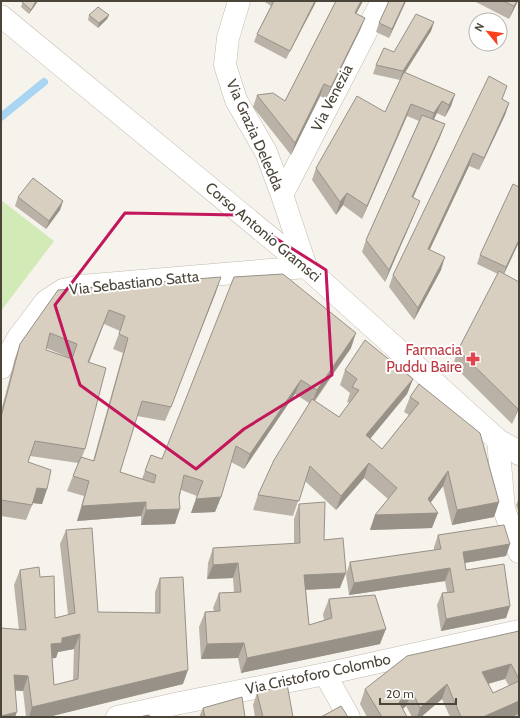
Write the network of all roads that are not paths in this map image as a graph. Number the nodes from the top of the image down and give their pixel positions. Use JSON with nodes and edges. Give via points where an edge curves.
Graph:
{"nodes":[{"id":1,"x":239,"y":1,"type":"edge"},
{"id":2,"x":382,"y":1,"type":"edge"},
{"id":3,"x":1,"y":16,"type":"edge"},
{"id":4,"x":282,"y":195,"type":"junction"},
{"id":5,"x":306,"y":267,"type":"junction"},
{"id":6,"x":1,"y":368,"type":"edge"},
{"id":7,"x":513,"y":445,"type":"edge"},
{"id":8,"x":519,"y":552,"type":"edge"},
{"id":9,"x":519,"y":632,"type":"edge"},
{"id":10,"x":324,"y":674,"type":"junction"},
{"id":11,"x":181,"y":710,"type":"edge"},
{"id":12,"x":117,"y":717,"type":"edge"},
{"id":13,"x":349,"y":717,"type":"edge"}],
"edges":[{"from":1,"to":4,"type":"street","name":"Via Grazia Deledda","via":[[228,38],[225,65],[236,100],[266,152]]},
{"from":2,"to":4,"type":"street","name":"Via Venezia"},
{"from":3,"to":5,"type":"street","name":"Corso Antonio Gramsci"},
{"from":4,"to":5,"type":"street","name":"Via Grazia Deledda"},
{"from":5,"to":6,"type":"street","name":"Via Sebastiano Satta","via":[[80,286],[64,290],[46,302],[18,338]]},
{"from":5,"to":7,"type":"street","name":"Corso Antonio Gramsci"},
{"from":7,"to":8,"type":"street","via":[[504,509]]},
{"from":9,"to":10,"type":"street","name":"Via Cristoforo Colombo"},
{"from":10,"to":11,"type":"street","name":"Via Cristoforo Colombo"},
{"from":10,"to":13,"type":"street"},
{"from":11,"to":12,"type":"street","name":"Via Cristoforo Colombo"}]}
